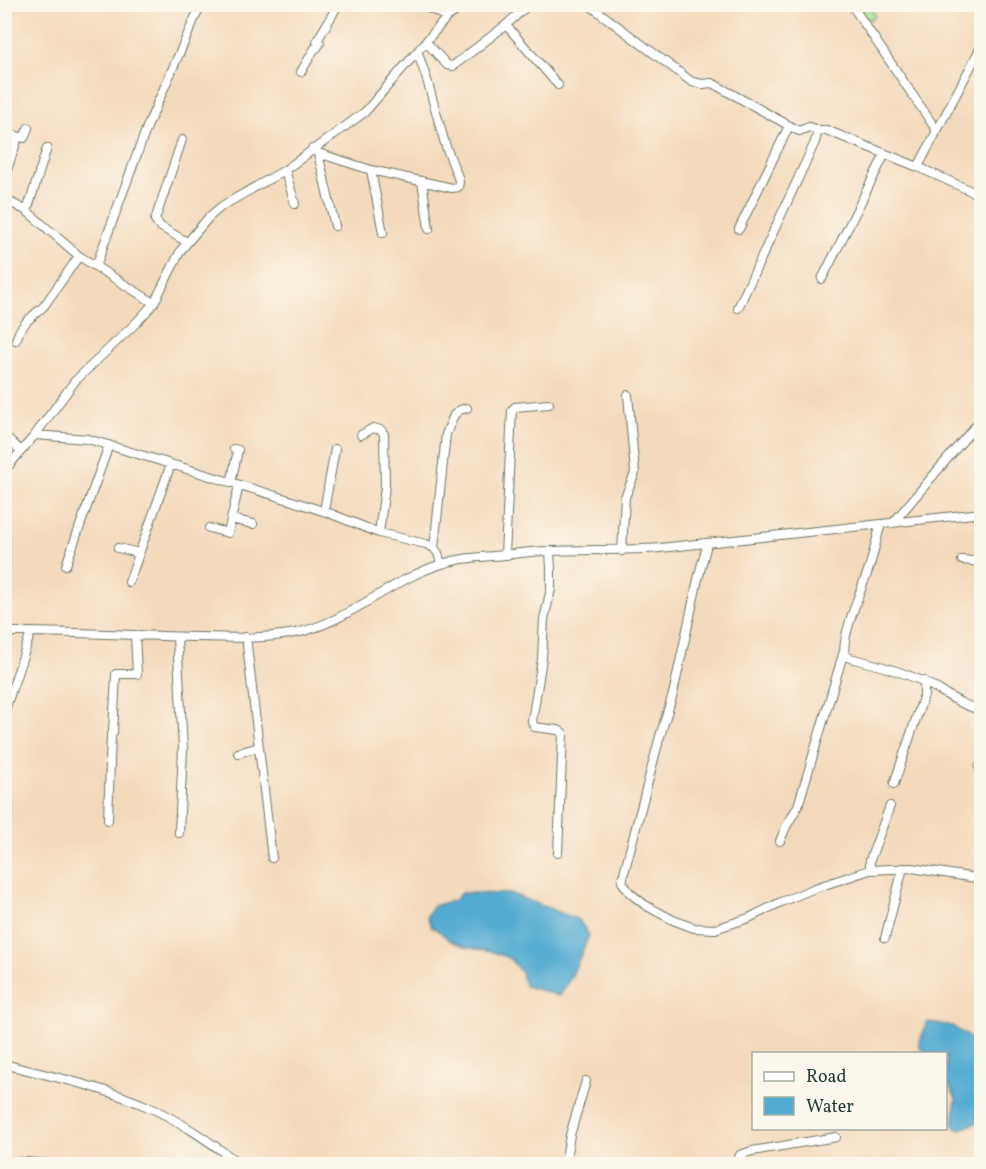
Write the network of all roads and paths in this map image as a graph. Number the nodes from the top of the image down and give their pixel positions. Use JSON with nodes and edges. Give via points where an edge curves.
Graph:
{"nodes":[{"id":1,"x":201,"y":4,"type":"edge"},
{"id":2,"x":336,"y":4,"type":"edge"},
{"id":3,"x":421,"y":4,"type":"edge"},
{"id":4,"x":467,"y":4,"type":"edge"},
{"id":5,"x":529,"y":4,"type":"edge"},
{"id":6,"x":588,"y":4,"type":"edge"},
{"id":7,"x":851,"y":4,"type":"edge"},
{"id":8,"x":447,"y":17,"type":"junction"},
{"id":9,"x":506,"y":26,"type":"junction"},
{"id":10,"x":426,"y":42,"type":"junction"},
{"id":11,"x":981,"y":45,"type":"edge"},
{"id":12,"x":417,"y":52,"type":"junction"},
{"id":13,"x":301,"y":72,"type":"dead end"},
{"id":14,"x":558,"y":85,"type":"dead end"},
{"id":15,"x":789,"y":126,"type":"junction"},
{"id":16,"x":28,"y":128,"type":"dead end"},
{"id":17,"x":818,"y":130,"type":"junction"},
{"id":18,"x":937,"y":131,"type":"junction"},
{"id":19,"x":4,"y":132,"type":"edge"},
{"id":20,"x":18,"y":137,"type":"junction"},
{"id":21,"x":182,"y":140,"type":"dead end"},
{"id":22,"x":47,"y":148,"type":"dead end"},
{"id":23,"x":315,"y":151,"type":"junction"},
{"id":24,"x":885,"y":154,"type":"junction"},
{"id":25,"x":918,"y":167,"type":"junction"},
{"id":26,"x":285,"y":170,"type":"junction"},
{"id":27,"x":371,"y":170,"type":"junction"},
{"id":28,"x":4,"y":179,"type":"edge"},
{"id":29,"x":422,"y":181,"type":"junction"},
{"id":30,"x":981,"y":196,"type":"edge"},
{"id":31,"x":4,"y":200,"type":"edge"},
{"id":32,"x":295,"y":204,"type":"dead end"},
{"id":33,"x":27,"y":211,"type":"junction"},
{"id":34,"x":334,"y":226,"type":"dead end"},
{"id":35,"x":429,"y":229,"type":"dead end"},
{"id":36,"x":739,"y":229,"type":"dead end"},
{"id":37,"x":383,"y":233,"type":"dead end"},
{"id":38,"x":187,"y":242,"type":"junction"},
{"id":39,"x":79,"y":256,"type":"junction"},
{"id":40,"x":96,"y":266,"type":"junction"},
{"id":41,"x":822,"y":279,"type":"dead end"},
{"id":42,"x":154,"y":303,"type":"junction"},
{"id":43,"x":738,"y":308,"type":"dead end"},
{"id":44,"x":16,"y":340,"type":"dead end"},
{"id":45,"x":628,"y":395,"type":"dead end"},
{"id":46,"x":549,"y":404,"type":"dead end"},
{"id":47,"x":467,"y":408,"type":"dead end"},
{"id":48,"x":981,"y":418,"type":"edge"},
{"id":49,"x":4,"y":435,"type":"edge"},
{"id":50,"x":35,"y":435,"type":"junction"},
{"id":51,"x":361,"y":435,"type":"dead end"},
{"id":52,"x":109,"y":445,"type":"junction"},
{"id":53,"x":234,"y":449,"type":"dead end"},
{"id":54,"x":335,"y":449,"type":"dead end"},
{"id":55,"x":21,"y":451,"type":"junction"},
{"id":56,"x":171,"y":464,"type":"junction"},
{"id":57,"x":4,"y":471,"type":"edge"},
{"id":58,"x":235,"y":484,"type":"junction"},
{"id":59,"x":324,"y":511,"type":"junction"},
{"id":60,"x":981,"y":513,"type":"edge"},
{"id":61,"x":231,"y":519,"type":"junction"},
{"id":62,"x":893,"y":523,"type":"junction"},
{"id":63,"x":253,"y":524,"type":"dead end"},
{"id":64,"x":881,"y":524,"type":"junction"},
{"id":65,"x":209,"y":528,"type":"dead end"},
{"id":66,"x":380,"y":533,"type":"junction"},
{"id":67,"x":707,"y":544,"type":"junction"},
{"id":68,"x":118,"y":548,"type":"dead end"},
{"id":69,"x":434,"y":548,"type":"junction"},
{"id":70,"x":622,"y":550,"type":"junction"},
{"id":71,"x":550,"y":551,"type":"junction"},
{"id":72,"x":139,"y":553,"type":"junction"},
{"id":73,"x":505,"y":555,"type":"junction"},
{"id":74,"x":962,"y":560,"type":"dead end"},
{"id":75,"x":981,"y":562,"type":"edge"},
{"id":76,"x":441,"y":564,"type":"junction"},
{"id":77,"x":66,"y":565,"type":"dead end"},
{"id":78,"x":129,"y":582,"type":"dead end"},
{"id":79,"x":4,"y":632,"type":"edge"},
{"id":80,"x":31,"y":632,"type":"junction"},
{"id":81,"x":135,"y":635,"type":"junction"},
{"id":82,"x":177,"y":637,"type":"junction"},
{"id":83,"x":246,"y":638,"type":"junction"},
{"id":84,"x":844,"y":651,"type":"junction"},
{"id":85,"x":924,"y":681,"type":"junction"},
{"id":86,"x":981,"y":710,"type":"edge"},
{"id":87,"x":4,"y":713,"type":"edge"},
{"id":88,"x":259,"y":747,"type":"junction"},
{"id":89,"x":238,"y":753,"type":"dead end"},
{"id":90,"x":894,"y":784,"type":"dead end"},
{"id":91,"x":890,"y":806,"type":"dead end"},
{"id":92,"x":108,"y":820,"type":"dead end"},
{"id":93,"x":179,"y":833,"type":"dead end"},
{"id":94,"x":780,"y":841,"type":"dead end"},
{"id":95,"x":558,"y":853,"type":"dead end"},
{"id":96,"x":272,"y":858,"type":"dead end"},
{"id":97,"x":903,"y":868,"type":"junction"},
{"id":98,"x":870,"y":870,"type":"junction"},
{"id":99,"x":981,"y":879,"type":"edge"},
{"id":100,"x":885,"y":938,"type":"dead end"},
{"id":101,"x":4,"y":1064,"type":"edge"},
{"id":102,"x":586,"y":1081,"type":"dead end"},
{"id":103,"x":836,"y":1137,"type":"dead end"},
{"id":104,"x":4,"y":1163,"type":"edge"},
{"id":105,"x":47,"y":1164,"type":"edge"},
{"id":106,"x":240,"y":1164,"type":"edge"},
{"id":107,"x":565,"y":1164,"type":"edge"},
{"id":108,"x":738,"y":1164,"type":"edge"}],
"edges":[{"from":1,"to":40,"type":"street","via":[[147,127]]},
{"from":2,"to":13,"type":"street","via":[[317,41],[320,44]]},
{"from":3,"to":8,"type":"street"},
{"from":4,"to":8,"type":"street"},
{"from":5,"to":9,"type":"street"},
{"from":6,"to":15,"type":"street","via":[[692,82],[712,83]]},
{"from":7,"to":18,"type":"street"},
{"from":8,"to":10,"type":"street"},
{"from":9,"to":10,"type":"street","via":[[450,67]]},
{"from":9,"to":14,"type":"street"},
{"from":10,"to":12,"type":"street"},
{"from":11,"to":18,"type":"street"},
{"from":12,"to":23,"type":"street","via":[[365,112]]},
{"from":12,"to":29,"type":"street","via":[[459,185],[452,188]]},
{"from":15,"to":17,"type":"street","via":[[799,131],[809,127]]},
{"from":15,"to":36,"type":"street"},
{"from":16,"to":20,"type":"street","via":[[24,138]]},
{"from":17,"to":24,"type":"street"},
{"from":17,"to":43,"type":"street"},
{"from":18,"to":25,"type":"street"},
{"from":19,"to":20,"type":"street"},
{"from":20,"to":28,"type":"street"},
{"from":21,"to":38,"type":"street","via":[[155,220]]},
{"from":22,"to":33,"type":"street"},
{"from":23,"to":26,"type":"street"},
{"from":23,"to":27,"type":"street"},
{"from":23,"to":34,"type":"street"},
{"from":24,"to":25,"type":"street"},
{"from":24,"to":41,"type":"street"},
{"from":25,"to":30,"type":"street"},
{"from":26,"to":32,"type":"street"},
{"from":26,"to":38,"type":"street","via":[[222,206]]},
{"from":27,"to":29,"type":"street"},
{"from":27,"to":37,"type":"street"},
{"from":29,"to":35,"type":"street"},
{"from":31,"to":33,"type":"street"},
{"from":33,"to":39,"type":"street"},
{"from":38,"to":42,"type":"street"},
{"from":39,"to":40,"type":"street"},
{"from":39,"to":44,"type":"street"},
{"from":40,"to":42,"type":"street"},
{"from":42,"to":50,"type":"street","via":[[75,381]]},
{"from":45,"to":70,"type":"street","via":[[635,473],[625,496]]},
{"from":46,"to":73,"type":"street","via":[[512,410]]},
{"from":47,"to":69,"type":"street","via":[[454,415],[446,434]]},
{"from":48,"to":62,"type":"street"},
{"from":49,"to":55,"type":"street"},
{"from":50,"to":52,"type":"street"},
{"from":50,"to":55,"type":"street"},
{"from":51,"to":66,"type":"street","via":[[373,428],[381,429],[384,435],[385,487]]},
{"from":52,"to":56,"type":"street"},
{"from":52,"to":77,"type":"street"},
{"from":53,"to":58,"type":"street","via":[[238,450]]},
{"from":54,"to":59,"type":"street"},
{"from":55,"to":57,"type":"street"},
{"from":56,"to":58,"type":"street"},
{"from":56,"to":72,"type":"street"},
{"from":58,"to":59,"type":"street"},
{"from":58,"to":61,"type":"street"},
{"from":59,"to":66,"type":"street"},
{"from":60,"to":62,"type":"street"},
{"from":61,"to":63,"type":"street"},
{"from":61,"to":65,"type":"street","via":[[228,533]]},
{"from":62,"to":64,"type":"street"},
{"from":64,"to":67,"type":"street"},
{"from":64,"to":84,"type":"street"},
{"from":66,"to":69,"type":"street"},
{"from":67,"to":70,"type":"street"},
{"from":67,"to":98,"type":"street","via":[[673,694],[622,882],[645,905],[673,920],[694,928],[715,929]]},
{"from":68,"to":72,"type":"street"},
{"from":69,"to":76,"type":"street"},
{"from":70,"to":71,"type":"street"},
{"from":71,"to":73,"type":"street"},
{"from":71,"to":95,"type":"street","via":[[551,589],[532,721],[534,727],[563,733]]},
{"from":72,"to":78,"type":"street"},
{"from":73,"to":76,"type":"street"},
{"from":74,"to":75,"type":"street"},
{"from":76,"to":83,"type":"street","via":[[329,622],[296,633]]},
{"from":79,"to":80,"type":"street"},
{"from":80,"to":81,"type":"street"},
{"from":80,"to":87,"type":"street"},
{"from":81,"to":82,"type":"street"},
{"from":81,"to":92,"type":"street","via":[[137,674],[116,674]]},
{"from":82,"to":83,"type":"street"},
{"from":82,"to":93,"type":"street","via":[[183,750]]},
{"from":83,"to":88,"type":"street"},
{"from":84,"to":85,"type":"street","via":[[850,658]]},
{"from":84,"to":94,"type":"street","via":[[798,806]]},
{"from":85,"to":86,"type":"street"},
{"from":85,"to":90,"type":"street","via":[[924,695]]},
{"from":88,"to":89,"type":"street"},
{"from":88,"to":96,"type":"street"},
{"from":91,"to":98,"type":"street"},
{"from":97,"to":98,"type":"street"},
{"from":97,"to":99,"type":"street"},
{"from":97,"to":100,"type":"street"},
{"from":101,"to":106,"type":"street","via":[[149,1107]]},
{"from":102,"to":107,"type":"street"},
{"from":103,"to":108,"type":"street","via":[[752,1151],[740,1155]]},
{"from":104,"to":105,"type":"street"}]}
